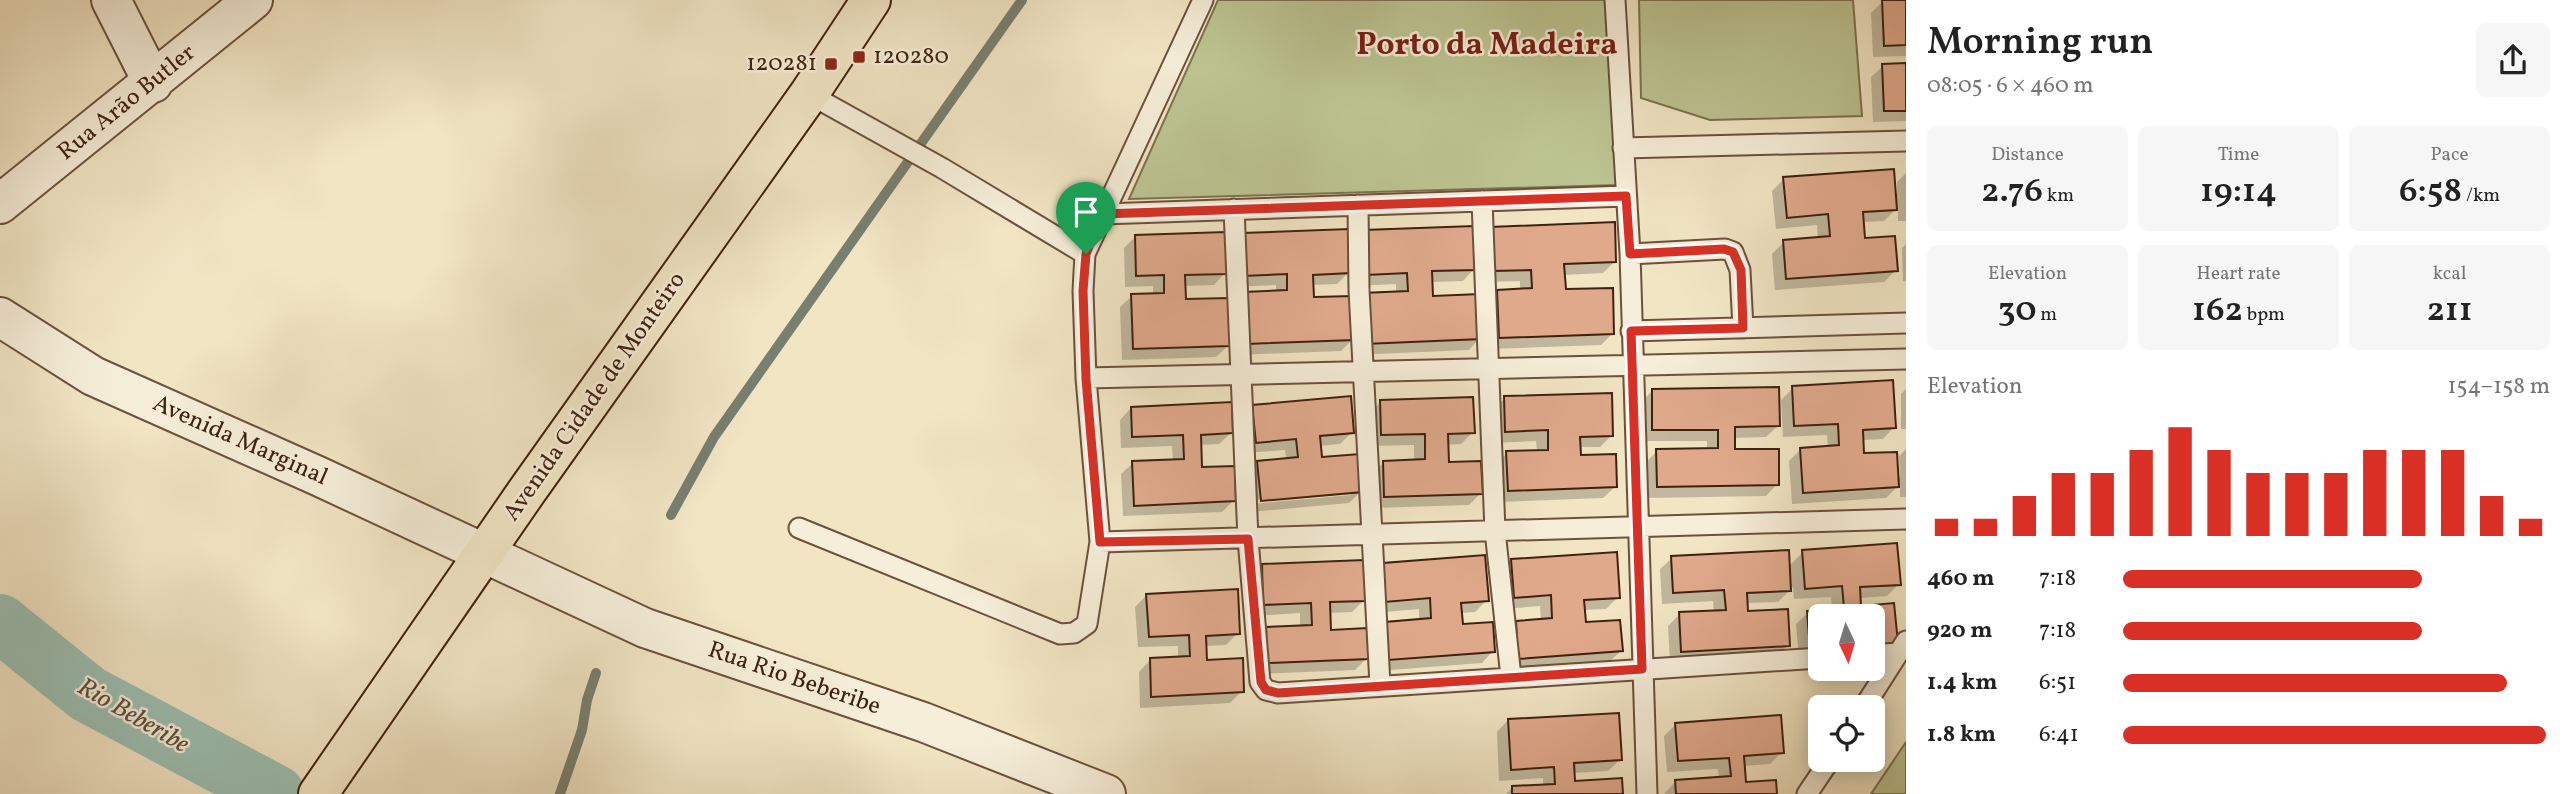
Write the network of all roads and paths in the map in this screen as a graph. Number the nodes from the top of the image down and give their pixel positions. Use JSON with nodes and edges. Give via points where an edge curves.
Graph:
{"nodes":[{"id":1,"x":111,"y":0,"type":"edge"},
{"id":2,"x":253,"y":0,"type":"edge"},
{"id":3,"x":871,"y":0,"type":"edge"},
{"id":4,"x":1203,"y":0,"type":"edge"},
{"id":5,"x":1615,"y":0,"type":"edge"},
{"id":6,"x":152,"y":83,"type":"junction"},
{"id":7,"x":809,"y":94,"type":"junction"},
{"id":8,"x":1906,"y":141,"type":"edge"},
{"id":9,"x":1623,"y":148,"type":"junction"},
{"id":10,"x":1626,"y":196,"type":"junction"},
{"id":11,"x":1482,"y":201,"type":"junction"},
{"id":12,"x":0,"y":204,"type":"edge"},
{"id":13,"x":1358,"y":205,"type":"junction"},
{"id":14,"x":1234,"y":209,"type":"junction"},
{"id":15,"x":1102,"y":214,"type":"junction"},
{"id":16,"x":1086,"y":254,"type":"junction"},
{"id":17,"x":1630,"y":254,"type":"junction"},
{"id":18,"x":0,"y":317,"type":"edge"},
{"id":19,"x":1906,"y":323,"type":"edge"},
{"id":20,"x":1743,"y":328,"type":"junction"},
{"id":21,"x":1631,"y":331,"type":"junction"},
{"id":22,"x":1906,"y":359,"type":"edge"},
{"id":23,"x":1632,"y":365,"type":"junction"},
{"id":24,"x":1489,"y":369,"type":"junction"},
{"id":25,"x":1363,"y":373,"type":"junction"},
{"id":26,"x":1239,"y":376,"type":"junction"},
{"id":27,"x":1086,"y":379,"type":"junction"},
{"id":28,"x":1906,"y":519,"type":"edge"},
{"id":29,"x":1637,"y":527,"type":"junction"},
{"id":30,"x":799,"y":528,"type":"dead end"},
{"id":31,"x":1495,"y":531,"type":"junction"},
{"id":32,"x":1374,"y":535,"type":"junction"},
{"id":33,"x":1248,"y":539,"type":"junction"},
{"id":34,"x":1100,"y":542,"type":"junction"},
{"id":35,"x":487,"y":554,"type":"junction"},
{"id":36,"x":1902,"y":647,"type":"edge"},
{"id":37,"x":1885,"y":652,"type":"edge"},
{"id":38,"x":1808,"y":659,"type":"edge"},
{"id":39,"x":1642,"y":669,"type":"junction"},
{"id":40,"x":1511,"y":677,"type":"junction"},
{"id":41,"x":1381,"y":685,"type":"junction"},
{"id":42,"x":1872,"y":695,"type":"edge"},
{"id":43,"x":1821,"y":772,"type":"edge"},
{"id":44,"x":318,"y":794,"type":"edge"},
{"id":45,"x":1106,"y":794,"type":"edge"},
{"id":46,"x":1647,"y":794,"type":"edge"},
{"id":47,"x":1807,"y":794,"type":"edge"}],
"edges":[{"from":1,"to":6,"type":"street"},
{"from":2,"to":6,"type":"street","name":"Rua Arão Butler"},
{"from":3,"to":7,"type":"main road","name":"Avenida Cidade de Monteiro"},
{"from":4,"to":15,"type":"lane"},
{"from":5,"to":9,"type":"lane"},
{"from":6,"to":12,"type":"street","name":"Rua Arão Butler"},
{"from":7,"to":16,"type":"lane"},
{"from":7,"to":35,"type":"main road","name":"Avenida Cidade de Monteiro"},
{"from":8,"to":9,"type":"lane"},
{"from":9,"to":10,"type":"lane"},
{"from":10,"to":11,"type":"lane"},
{"from":10,"to":17,"type":"lane"},
{"from":11,"to":13,"type":"lane"},
{"from":11,"to":24,"type":"lane"},
{"from":13,"to":14,"type":"lane"},
{"from":13,"to":25,"type":"lane"},
{"from":14,"to":15,"type":"lane"},
{"from":14,"to":26,"type":"lane"},
{"from":15,"to":16,"type":"lane"},
{"from":16,"to":27,"type":"lane"},
{"from":17,"to":20,"type":"lane","via":[[1733,252],[1741,270]]},
{"from":17,"to":21,"type":"lane"},
{"from":18,"to":35,"type":"street","name":"Avenida Marginal","via":[[93,376]]},
{"from":19,"to":20,"type":"lane"},
{"from":20,"to":21,"type":"lane"},
{"from":21,"to":23,"type":"lane"},
{"from":22,"to":23,"type":"lane"},
{"from":23,"to":24,"type":"lane"},
{"from":23,"to":29,"type":"lane"},
{"from":24,"to":25,"type":"lane"},
{"from":24,"to":31,"type":"lane"},
{"from":25,"to":26,"type":"lane"},
{"from":25,"to":32,"type":"lane"},
{"from":26,"to":27,"type":"lane"},
{"from":26,"to":33,"type":"lane"},
{"from":27,"to":34,"type":"lane"},
{"from":28,"to":29,"type":"lane"},
{"from":29,"to":31,"type":"lane"},
{"from":29,"to":39,"type":"lane"},
{"from":30,"to":34,"type":"lane","via":[[1060,634],[1074,633],[1087,624]]},
{"from":31,"to":32,"type":"lane"},
{"from":31,"to":40,"type":"lane"},
{"from":32,"to":33,"type":"lane"},
{"from":32,"to":41,"type":"lane"},
{"from":33,"to":34,"type":"lane"},
{"from":33,"to":41,"type":"lane","via":[[1261,682],[1266,690],[1278,693]]},
{"from":35,"to":44,"type":"main road","name":"Avenida Cidade de Monteiro"},
{"from":35,"to":45,"type":"street","name":"Rua Rio Beberibe","via":[[645,628],[923,722]]},
{"from":36,"to":37,"type":"lane"},
{"from":36,"to":42,"type":"lane"},
{"from":38,"to":39,"type":"lane"},
{"from":39,"to":40,"type":"lane"},
{"from":39,"to":46,"type":"lane"},
{"from":40,"to":41,"type":"lane"},
{"from":43,"to":47,"type":"lane"}]}
